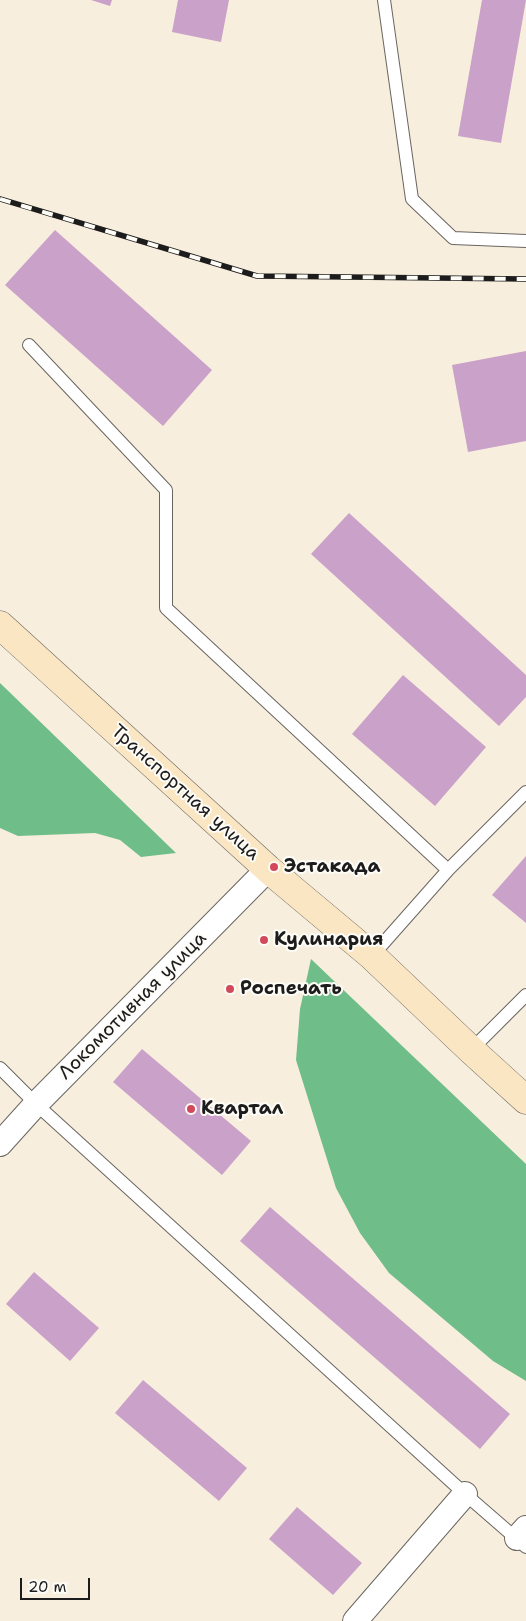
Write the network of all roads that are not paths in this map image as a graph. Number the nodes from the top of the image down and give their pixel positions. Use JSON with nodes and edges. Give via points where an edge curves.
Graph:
{"nodes":[{"id":1,"x":384,"y":0,"type":"edge"},
{"id":2,"x":526,"y":241,"type":"edge"},
{"id":3,"x":30,"y":345,"type":"dead end"},
{"id":4,"x":0,"y":625,"type":"edge"},
{"id":5,"x":526,"y":792,"type":"edge"},
{"id":6,"x":268,"y":869,"type":"junction"},
{"id":7,"x":448,"y":870,"type":"junction"},
{"id":8,"x":372,"y":956,"type":"junction"},
{"id":9,"x":526,"y":995,"type":"edge"},
{"id":10,"x":471,"y":1050,"type":"junction"},
{"id":11,"x":0,"y":1068,"type":"edge"},
{"id":12,"x":526,"y":1100,"type":"edge"},
{"id":13,"x":36,"y":1104,"type":"junction"},
{"id":14,"x":0,"y":1144,"type":"edge"},
{"id":15,"x":465,"y":1494,"type":"junction"},
{"id":16,"x":523,"y":1538,"type":"edge"},
{"id":17,"x":355,"y":1621,"type":"edge"}],
"edges":[{"from":1,"to":2,"type":"lane","via":[[412,198],[453,238]]},
{"from":3,"to":7,"type":"lane","via":[[166,490],[166,608]]},
{"from":4,"to":6,"type":"street","name":"Транспортная улица"},
{"from":5,"to":7,"type":"lane"},
{"from":6,"to":8,"type":"street","name":"Транспортная улица"},
{"from":6,"to":13,"type":"street","name":"Локомотивная улица"},
{"from":7,"to":8,"type":"lane"},
{"from":8,"to":10,"type":"street","name":"Транспортная улица"},
{"from":9,"to":10,"type":"lane"},
{"from":10,"to":12,"type":"street","name":"Транспортная улица"},
{"from":11,"to":13,"type":"lane"},
{"from":13,"to":14,"type":"street","name":"Локомотивная улица"},
{"from":13,"to":15,"type":"lane"},
{"from":15,"to":16,"type":"lane"},
{"from":15,"to":17,"type":"street"}]}
